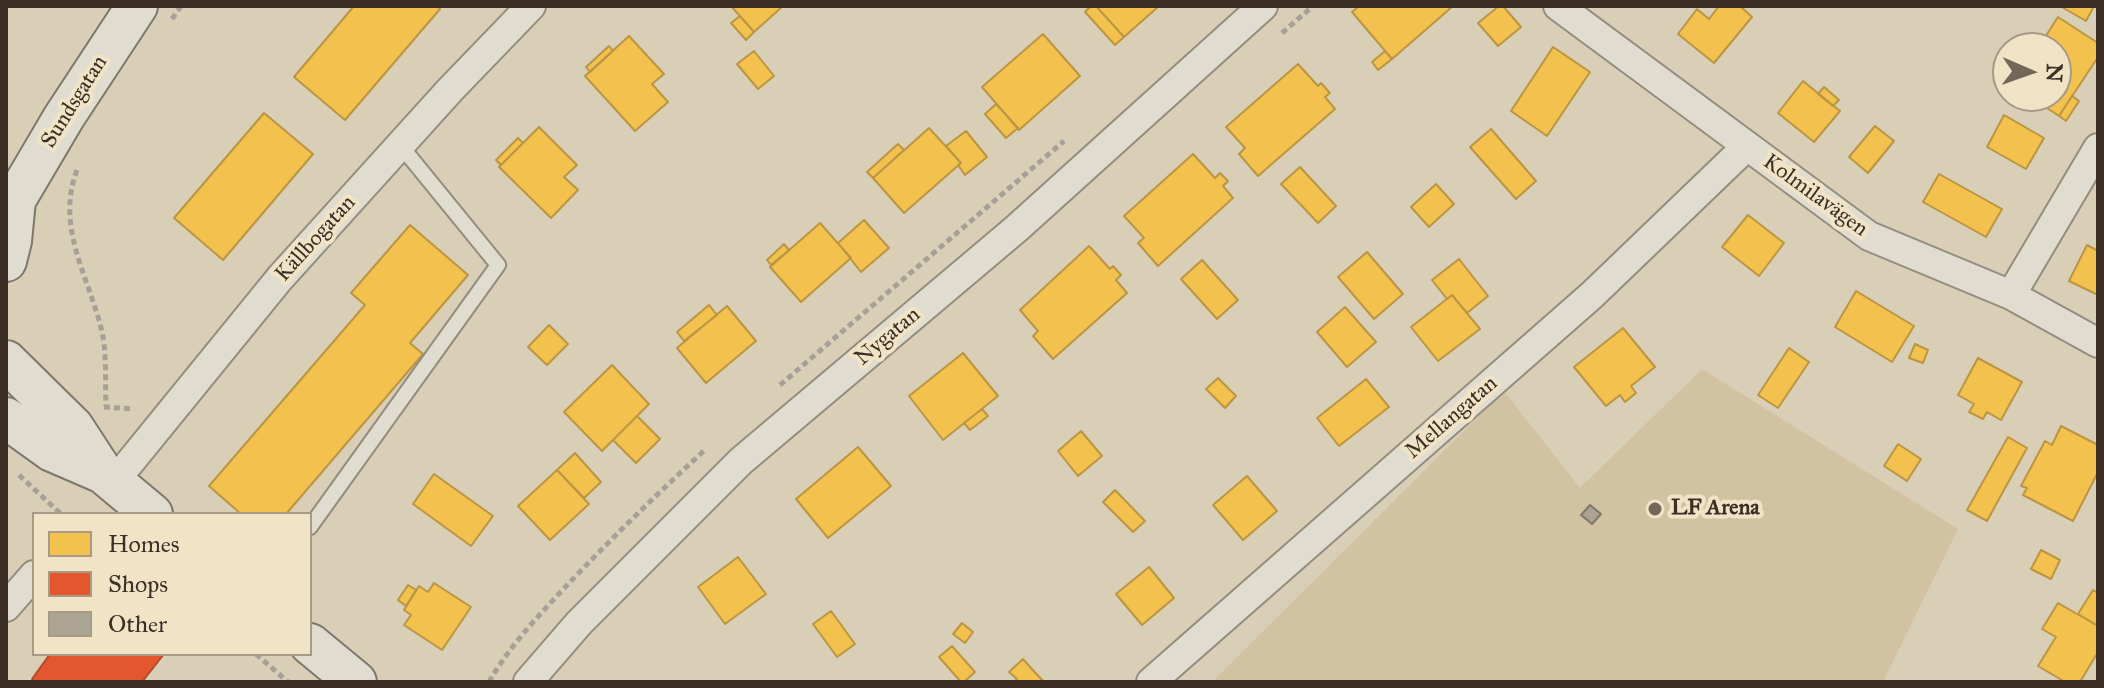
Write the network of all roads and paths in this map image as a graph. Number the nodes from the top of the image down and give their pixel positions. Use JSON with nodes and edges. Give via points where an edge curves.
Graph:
{"nodes":[{"id":1,"x":181,"y":6,"type":"edge"},
{"id":2,"x":531,"y":6,"type":"edge"},
{"id":3,"x":1263,"y":6,"type":"edge"},
{"id":4,"x":1558,"y":6,"type":"edge"},
{"id":5,"x":150,"y":19,"type":"edge"},
{"id":6,"x":401,"y":146,"type":"junction"},
{"id":7,"x":1746,"y":147,"type":"junction"},
{"id":8,"x":2098,"y":148,"type":"edge"},
{"id":9,"x":81,"y":160,"type":"dead end"},
{"id":10,"x":10,"y":203,"type":"edge"},
{"id":11,"x":6,"y":261,"type":"edge"},
{"id":12,"x":2011,"y":295,"type":"junction"},
{"id":13,"x":2098,"y":343,"type":"edge"},
{"id":14,"x":6,"y":361,"type":"edge"},
{"id":15,"x":106,"y":406,"type":"dead end"},
{"id":16,"x":6,"y":418,"type":"edge"},
{"id":17,"x":16,"y":472,"type":"dead end"},
{"id":18,"x":109,"y":478,"type":"junction"},
{"id":19,"x":59,"y":512,"type":"edge"},
{"id":20,"x":150,"y":512,"type":"edge"},
{"id":21,"x":312,"y":524,"type":"edge"},
{"id":22,"x":32,"y":577,"type":"edge"},
{"id":23,"x":6,"y":607,"type":"edge"},
{"id":24,"x":312,"y":646,"type":"edge"},
{"id":25,"x":258,"y":656,"type":"edge"},
{"id":26,"x":288,"y":682,"type":"edge"},
{"id":27,"x":356,"y":682,"type":"edge"},
{"id":28,"x":528,"y":682,"type":"edge"},
{"id":29,"x":1151,"y":682,"type":"edge"}],
"edges":[{"from":1,"to":5,"type":"path"},
{"from":2,"to":6,"type":"street","name":"Källbogatan"},
{"from":3,"to":28,"type":"street","name":"Nygatan","via":[[1016,229],[741,461],[579,623]]},
{"from":4,"to":7,"type":"street","name":"Kolmilavägen"},
{"from":5,"to":10,"type":"main road","name":"Sundsgatan","via":[[64,117]]},
{"from":6,"to":18,"type":"street","name":"Källbogatan"},
{"from":6,"to":21,"type":"lane","via":[[498,265]]},
{"from":7,"to":12,"type":"street","name":"Kolmilavägen","via":[[1869,236]]},
{"from":7,"to":29,"type":"street","name":"Mellangatan","via":[[1592,295]]},
{"from":8,"to":12,"type":"street"},
{"from":9,"to":15,"type":"path","via":[[68,205],[102,334]]},
{"from":10,"to":11,"type":"main road","name":"Sundsgatan"},
{"from":12,"to":13,"type":"street","name":"Kolmilavägen"},
{"from":14,"to":18,"type":"main road","via":[[73,427]]},
{"from":16,"to":18,"type":"main road","via":[[52,451]]},
{"from":17,"to":19,"type":"path"},
{"from":18,"to":20,"type":"main road"},
{"from":22,"to":23,"type":"street"},
{"from":24,"to":27,"type":"main road"},
{"from":25,"to":26,"type":"path"}]}
